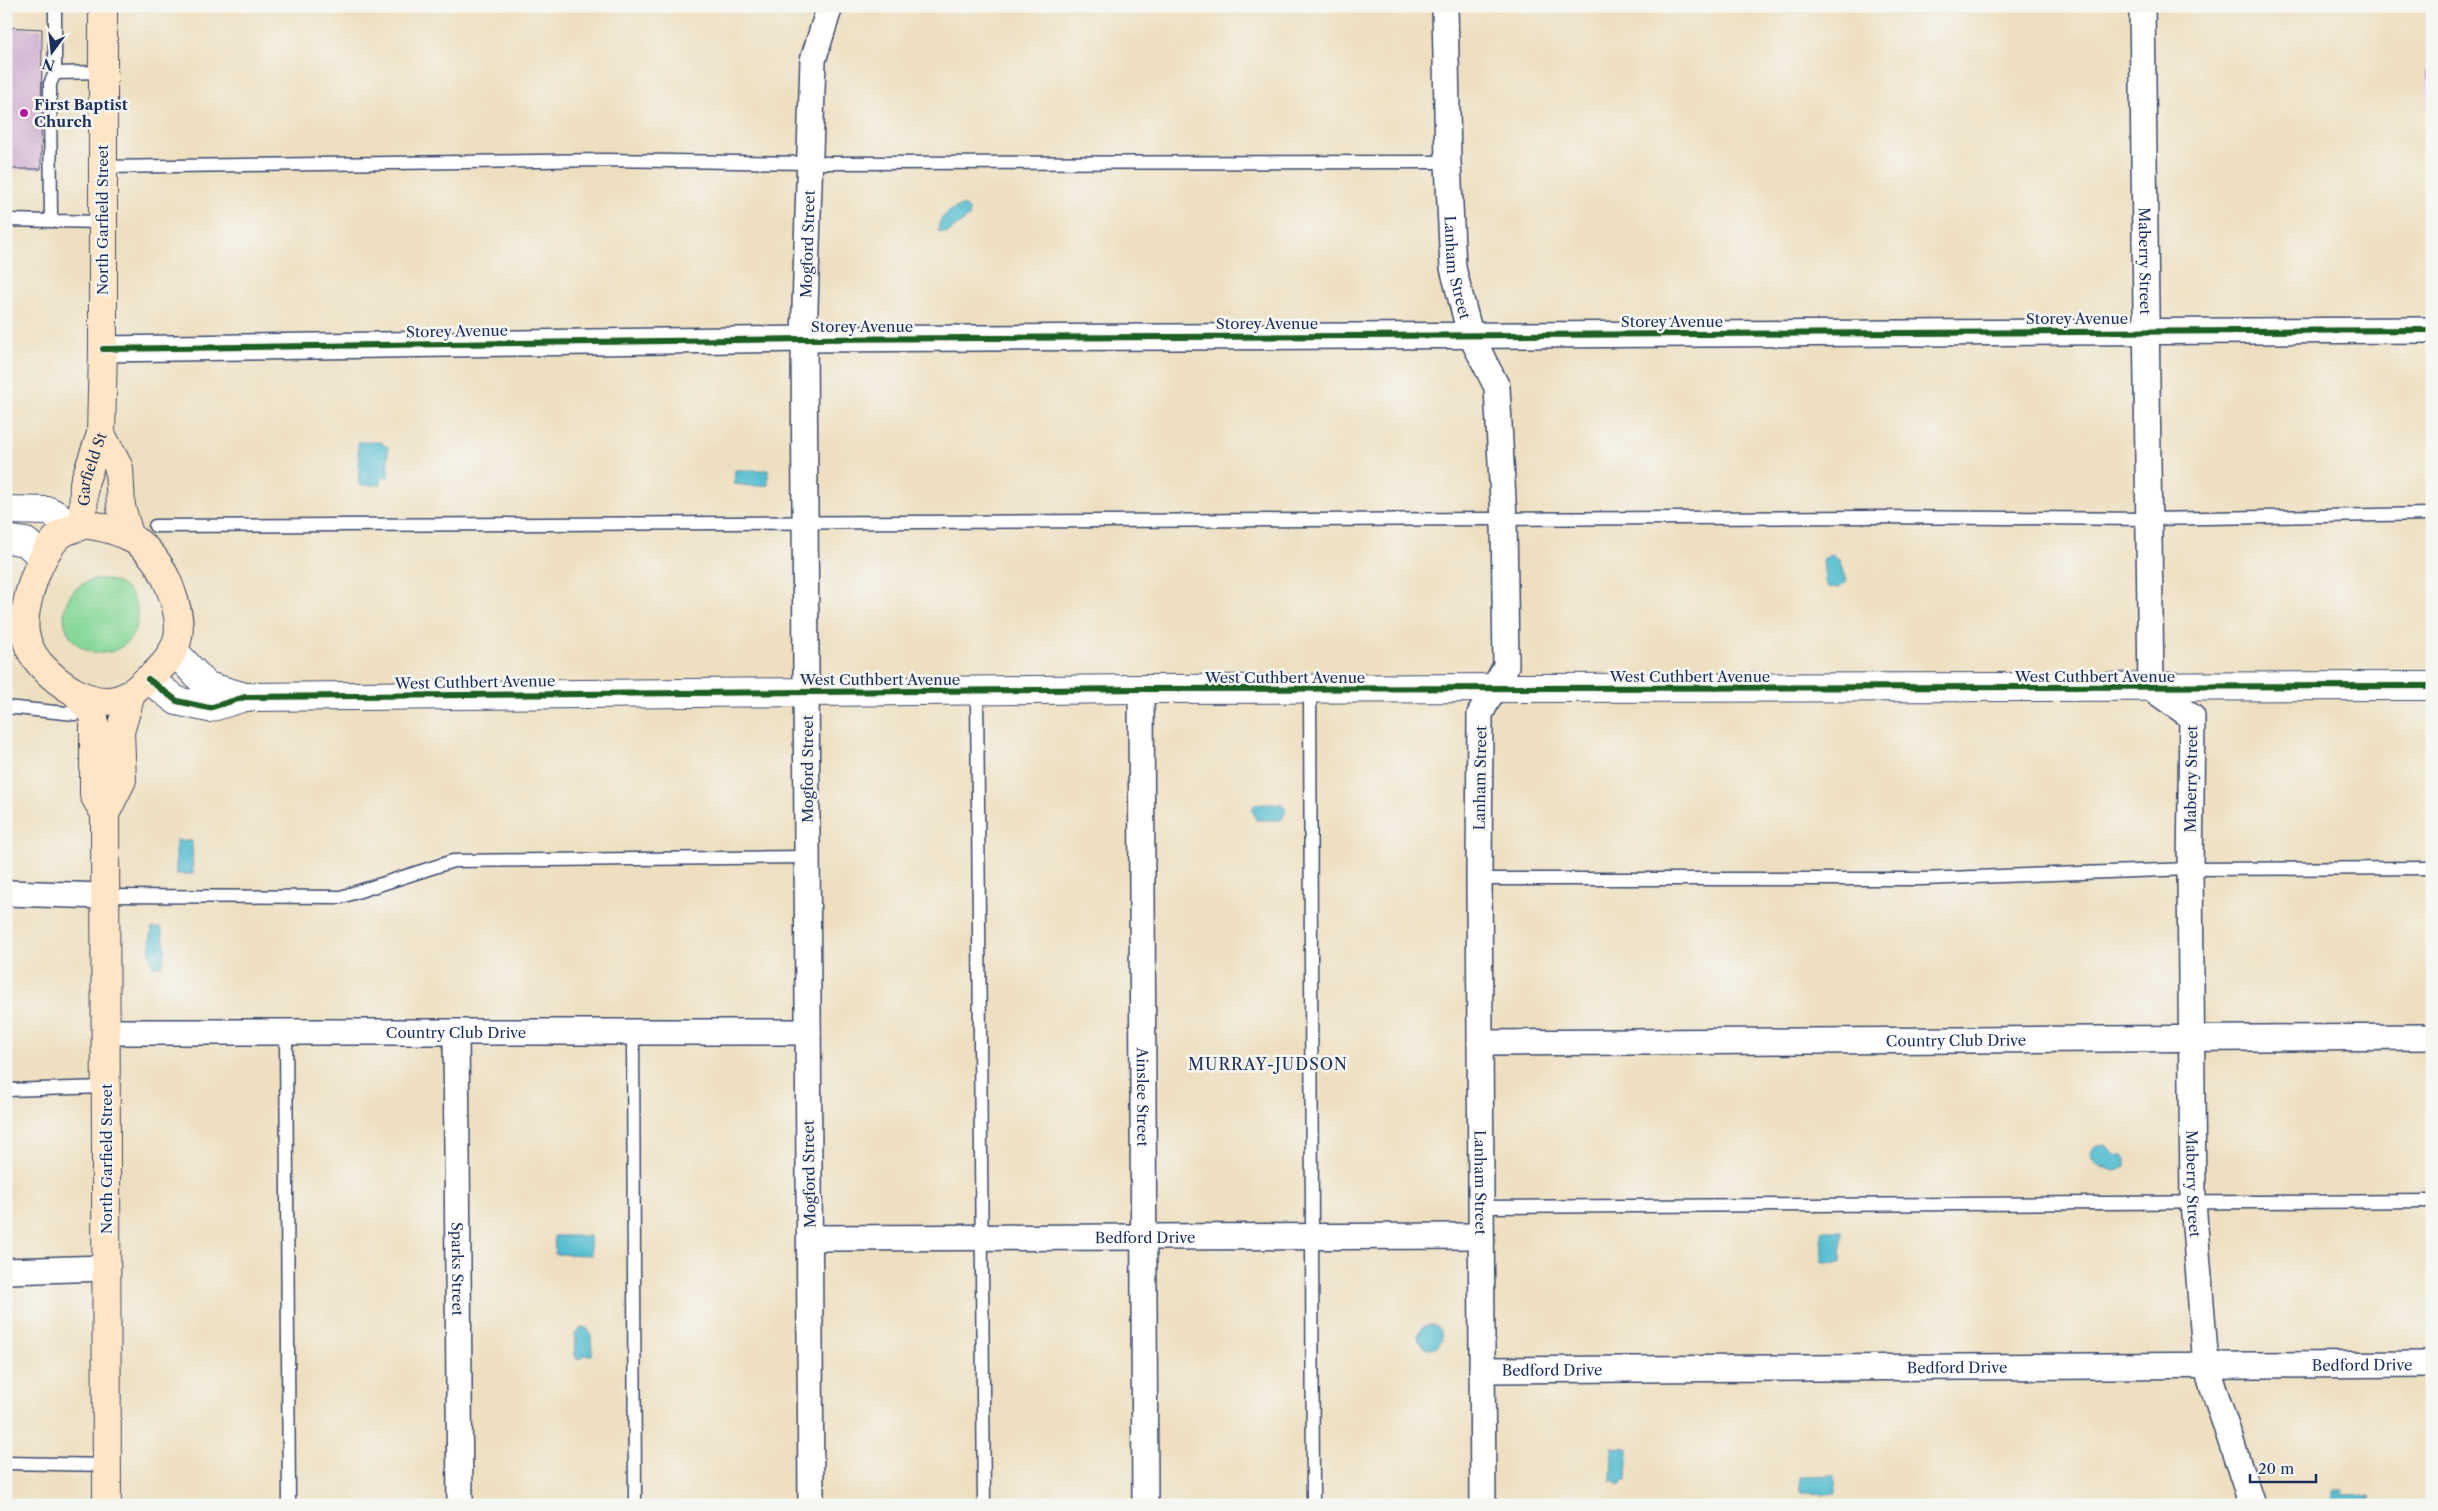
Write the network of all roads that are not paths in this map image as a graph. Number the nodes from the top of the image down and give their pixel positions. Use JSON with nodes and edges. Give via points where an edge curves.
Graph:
{"nodes":[{"id":1,"x":55,"y":6,"type":"edge"},
{"id":2,"x":103,"y":6,"type":"edge"},
{"id":3,"x":830,"y":6,"type":"edge"},
{"id":4,"x":1445,"y":6,"type":"edge"},
{"id":5,"x":2142,"y":6,"type":"edge"},
{"id":6,"x":2432,"y":70,"type":"edge"},
{"id":7,"x":103,"y":72,"type":"junction"},
{"id":8,"x":55,"y":73,"type":"junction"},
{"id":9,"x":2432,"y":76,"type":"edge"},
{"id":10,"x":1448,"y":162,"type":"junction"},
{"id":11,"x":810,"y":163,"type":"junction"},
{"id":12,"x":102,"y":167,"type":"junction"},
{"id":13,"x":6,"y":220,"type":"edge"},
{"id":14,"x":51,"y":221,"type":"junction"},
{"id":15,"x":102,"y":222,"type":"junction"},
{"id":16,"x":2147,"y":330,"type":"junction"},
{"id":17,"x":2432,"y":330,"type":"edge"},
{"id":18,"x":1470,"y":334,"type":"junction"},
{"id":19,"x":804,"y":339,"type":"junction"},
{"id":20,"x":103,"y":349,"type":"junction"},
{"id":21,"x":101,"y":434,"type":"junction"},
{"id":22,"x":6,"y":510,"type":"edge"},
{"id":23,"x":2432,"y":514,"type":"edge"},
{"id":24,"x":1504,"y":519,"type":"junction"},
{"id":25,"x":2149,"y":519,"type":"junction"},
{"id":26,"x":805,"y":522,"type":"junction"},
{"id":27,"x":81,"y":526,"type":"junction"},
{"id":28,"x":155,"y":526,"type":"dead end"},
{"id":29,"x":130,"y":538,"type":"junction"},
{"id":30,"x":6,"y":539,"type":"edge"},
{"id":31,"x":42,"y":557,"type":"junction"},
{"id":32,"x":174,"y":650,"type":"junction"},
{"id":33,"x":140,"y":686,"type":"junction"},
{"id":34,"x":2432,"y":686,"type":"edge"},
{"id":35,"x":1493,"y":688,"type":"junction"},
{"id":36,"x":2151,"y":688,"type":"junction"},
{"id":37,"x":1310,"y":689,"type":"junction"},
{"id":38,"x":1141,"y":690,"type":"junction"},
{"id":39,"x":977,"y":691,"type":"junction"},
{"id":40,"x":806,"y":692,"type":"junction"},
{"id":41,"x":245,"y":697,"type":"junction"},
{"id":42,"x":76,"y":703,"type":"junction"},
{"id":43,"x":6,"y":708,"type":"edge"},
{"id":44,"x":104,"y":814,"type":"junction"},
{"id":45,"x":807,"y":857,"type":"junction"},
{"id":46,"x":2432,"y":868,"type":"edge"},
{"id":47,"x":2190,"y":869,"type":"junction"},
{"id":48,"x":1479,"y":879,"type":"junction"},
{"id":49,"x":6,"y":893,"type":"edge"},
{"id":50,"x":104,"y":896,"type":"junction"},
{"id":51,"x":105,"y":1032,"type":"junction"},
{"id":52,"x":286,"y":1032,"type":"junction"},
{"id":53,"x":633,"y":1032,"type":"junction"},
{"id":54,"x":808,"y":1032,"type":"junction"},
{"id":55,"x":456,"y":1033,"type":"junction"},
{"id":56,"x":2432,"y":1036,"type":"edge"},
{"id":57,"x":2192,"y":1037,"type":"junction"},
{"id":58,"x":1480,"y":1043,"type":"junction"},
{"id":59,"x":105,"y":1087,"type":"junction"},
{"id":60,"x":6,"y":1090,"type":"edge"},
{"id":61,"x":2432,"y":1201,"type":"edge"},
{"id":62,"x":2193,"y":1202,"type":"junction"},
{"id":63,"x":1480,"y":1206,"type":"junction"},
{"id":64,"x":1312,"y":1236,"type":"junction"},
{"id":65,"x":1480,"y":1236,"type":"junction"},
{"id":66,"x":810,"y":1238,"type":"junction"},
{"id":67,"x":982,"y":1238,"type":"junction"},
{"id":68,"x":1144,"y":1238,"type":"junction"},
{"id":69,"x":106,"y":1268,"type":"junction"},
{"id":70,"x":6,"y":1271,"type":"edge"},
{"id":71,"x":2432,"y":1364,"type":"edge"},
{"id":72,"x":2206,"y":1366,"type":"junction"},
{"id":73,"x":1482,"y":1370,"type":"junction"},
{"id":74,"x":6,"y":1462,"type":"edge"},
{"id":75,"x":107,"y":1465,"type":"junction"},
{"id":76,"x":107,"y":1505,"type":"edge"},
{"id":77,"x":289,"y":1505,"type":"edge"},
{"id":78,"x":460,"y":1505,"type":"edge"},
{"id":79,"x":635,"y":1505,"type":"edge"},
{"id":80,"x":812,"y":1505,"type":"edge"},
{"id":81,"x":984,"y":1505,"type":"edge"},
{"id":82,"x":1145,"y":1505,"type":"edge"},
{"id":83,"x":1313,"y":1505,"type":"edge"},
{"id":84,"x":1483,"y":1505,"type":"edge"},
{"id":85,"x":2252,"y":1505,"type":"edge"}],
"edges":[{"from":1,"to":8,"type":"lane"},
{"from":2,"to":7,"type":"main road","name":"North Garfield Street"},
{"from":3,"to":11,"type":"street","name":"Mogford Street","via":[[813,60]]},
{"from":4,"to":10,"type":"street","name":"Lanham Street"},
{"from":5,"to":16,"type":"street","name":"Maberry Street"},
{"from":6,"to":9,"type":"lane"},
{"from":7,"to":8,"type":"lane"},
{"from":7,"to":12,"type":"main road","name":"North Garfield Street"},
{"from":8,"to":14,"type":"lane","via":[[50,84]]},
{"from":10,"to":11,"type":"lane"},
{"from":10,"to":18,"type":"street","name":"Lanham Street","via":[[1453,268]]},
{"from":11,"to":12,"type":"lane","via":[[605,160]]},
{"from":11,"to":19,"type":"street","name":"Mogford Street"},
{"from":12,"to":15,"type":"main road","name":"North Garfield Street"},
{"from":13,"to":14,"type":"lane"},
{"from":14,"to":15,"type":"lane"},
{"from":15,"to":20,"type":"main road","name":"North Garfield Street"},
{"from":16,"to":17,"type":"street","name":"Storey Avenue"},
{"from":16,"to":18,"type":"street","name":"Storey Avenue"},
{"from":16,"to":25,"type":"street","name":"Maberry Street"},
{"from":18,"to":19,"type":"street","name":"Storey Avenue"},
{"from":18,"to":24,"type":"street","name":"Lanham Street","via":[[1498,387]]},
{"from":19,"to":20,"type":"street","name":"Storey Avenue"},
{"from":19,"to":26,"type":"street","name":"Mogford Street"},
{"from":20,"to":21,"type":"main road","name":"North Garfield Street"},
{"from":21,"to":27,"type":"main road","name":"Garfield St","via":[[84,483]]},
{"from":21,"to":29,"type":"main road","name":"Garfield St","via":[[119,468],[122,507]]},
{"from":22,"to":27,"type":"street","via":[[49,511]]},
{"from":23,"to":25,"type":"lane"},
{"from":24,"to":25,"type":"lane","via":[[1872,516]]},
{"from":24,"to":26,"type":"lane"},
{"from":24,"to":35,"type":"street","name":"Lanham Street","via":[[1506,666]]},
{"from":25,"to":36,"type":"street","name":"Maberry Street"},
{"from":26,"to":28,"type":"lane"},
{"from":26,"to":40,"type":"street","name":"Mogford Street"},
{"from":27,"to":29,"type":"main road","via":[[108,527]]},
{"from":27,"to":31,"type":"main road","via":[[62,534]]},
{"from":29,"to":32,"type":"main road","via":[[146,547],[160,564],[178,606],[179,628]]},
{"from":30,"to":31,"type":"street","via":[[26,542]]},
{"from":31,"to":42,"type":"main road","via":[[26,610],[25,633],[34,658]]},
{"from":32,"to":33,"type":"main road","via":[[161,669]]},
{"from":32,"to":41,"type":"street","name":"West Cuthbert Avenue","via":[[207,686]]},
{"from":33,"to":41,"type":"street","name":"West Cuthbert Avenue","via":[[177,701],[209,708]]},
{"from":33,"to":42,"type":"main road","via":[[118,700]]},
{"from":33,"to":44,"type":"main road","via":[[120,732],[122,780]]},
{"from":34,"to":36,"type":"street","name":"West Cuthbert Avenue"},
{"from":35,"to":36,"type":"street","name":"West Cuthbert Avenue"},
{"from":35,"to":37,"type":"street","name":"West Cuthbert Avenue"},
{"from":35,"to":48,"type":"street","name":"Lanham Street","via":[[1480,714]]},
{"from":36,"to":47,"type":"street","name":"Maberry Street","via":[[2192,717]]},
{"from":37,"to":38,"type":"street","name":"West Cuthbert Avenue"},
{"from":37,"to":64,"type":"lane"},
{"from":38,"to":39,"type":"street","name":"West Cuthbert Avenue"},
{"from":38,"to":68,"type":"street","name":"Ainslee Street"},
{"from":39,"to":40,"type":"street","name":"West Cuthbert Avenue"},
{"from":39,"to":67,"type":"lane"},
{"from":40,"to":41,"type":"street","name":"West Cuthbert Avenue"},
{"from":40,"to":45,"type":"street","name":"Mogford Street"},
{"from":42,"to":43,"type":"lane"},
{"from":42,"to":44,"type":"main road","via":[[94,716],[94,795]]},
{"from":44,"to":50,"type":"main road","name":"North Garfield Street"},
{"from":45,"to":50,"type":"lane","via":[[453,861],[341,897]]},
{"from":45,"to":54,"type":"street","name":"Mogford Street"},
{"from":46,"to":47,"type":"lane"},
{"from":47,"to":48,"type":"lane","via":[[1922,879]]},
{"from":47,"to":57,"type":"street","name":"Maberry Street"},
{"from":48,"to":58,"type":"street","name":"Lanham Street"},
{"from":49,"to":50,"type":"street"},
{"from":50,"to":51,"type":"main road","name":"North Garfield Street"},
{"from":51,"to":52,"type":"street","name":"Country Club Drive"},
{"from":51,"to":59,"type":"main road","name":"North Garfield Street"},
{"from":52,"to":55,"type":"street","name":"Country Club Drive"},
{"from":52,"to":77,"type":"lane"},
{"from":53,"to":54,"type":"street","name":"Country Club Drive"},
{"from":53,"to":55,"type":"street","name":"Country Club Drive"},
{"from":53,"to":79,"type":"lane"},
{"from":54,"to":66,"type":"street","name":"Mogford Street"},
{"from":55,"to":78,"type":"street","name":"Sparks Street"},
{"from":56,"to":57,"type":"street","name":"Country Club Drive"},
{"from":57,"to":58,"type":"street","name":"Country Club Drive"},
{"from":57,"to":62,"type":"street","name":"Maberry Street"},
{"from":58,"to":63,"type":"street","name":"Lanham Street"},
{"from":59,"to":60,"type":"lane"},
{"from":59,"to":69,"type":"main road","name":"North Garfield Street"},
{"from":61,"to":62,"type":"lane"},
{"from":62,"to":63,"type":"lane"},
{"from":62,"to":72,"type":"street","name":"Maberry Street"},
{"from":63,"to":65,"type":"street","name":"Lanham Street"},
{"from":64,"to":65,"type":"street","name":"Bedford Drive"},
{"from":64,"to":68,"type":"street","name":"Bedford Drive"},
{"from":64,"to":83,"type":"lane"},
{"from":65,"to":73,"type":"street","name":"Lanham Street"},
{"from":66,"to":67,"type":"street","name":"Bedford Drive"},
{"from":66,"to":80,"type":"street","name":"Mogford Street"},
{"from":67,"to":68,"type":"street","name":"Bedford Drive"},
{"from":67,"to":81,"type":"lane"},
{"from":68,"to":82,"type":"street","name":"Ainslee Street"},
{"from":69,"to":70,"type":"street"},
{"from":69,"to":75,"type":"main road","name":"North Garfield Street"},
{"from":71,"to":72,"type":"street","name":"Bedford Drive"},
{"from":72,"to":73,"type":"street","name":"Bedford Drive"},
{"from":72,"to":85,"type":"street","name":"Maberry Street"},
{"from":73,"to":84,"type":"street","name":"Lanham Street"},
{"from":74,"to":75,"type":"lane"},
{"from":75,"to":76,"type":"main road","name":"North Garfield Street"}]}
